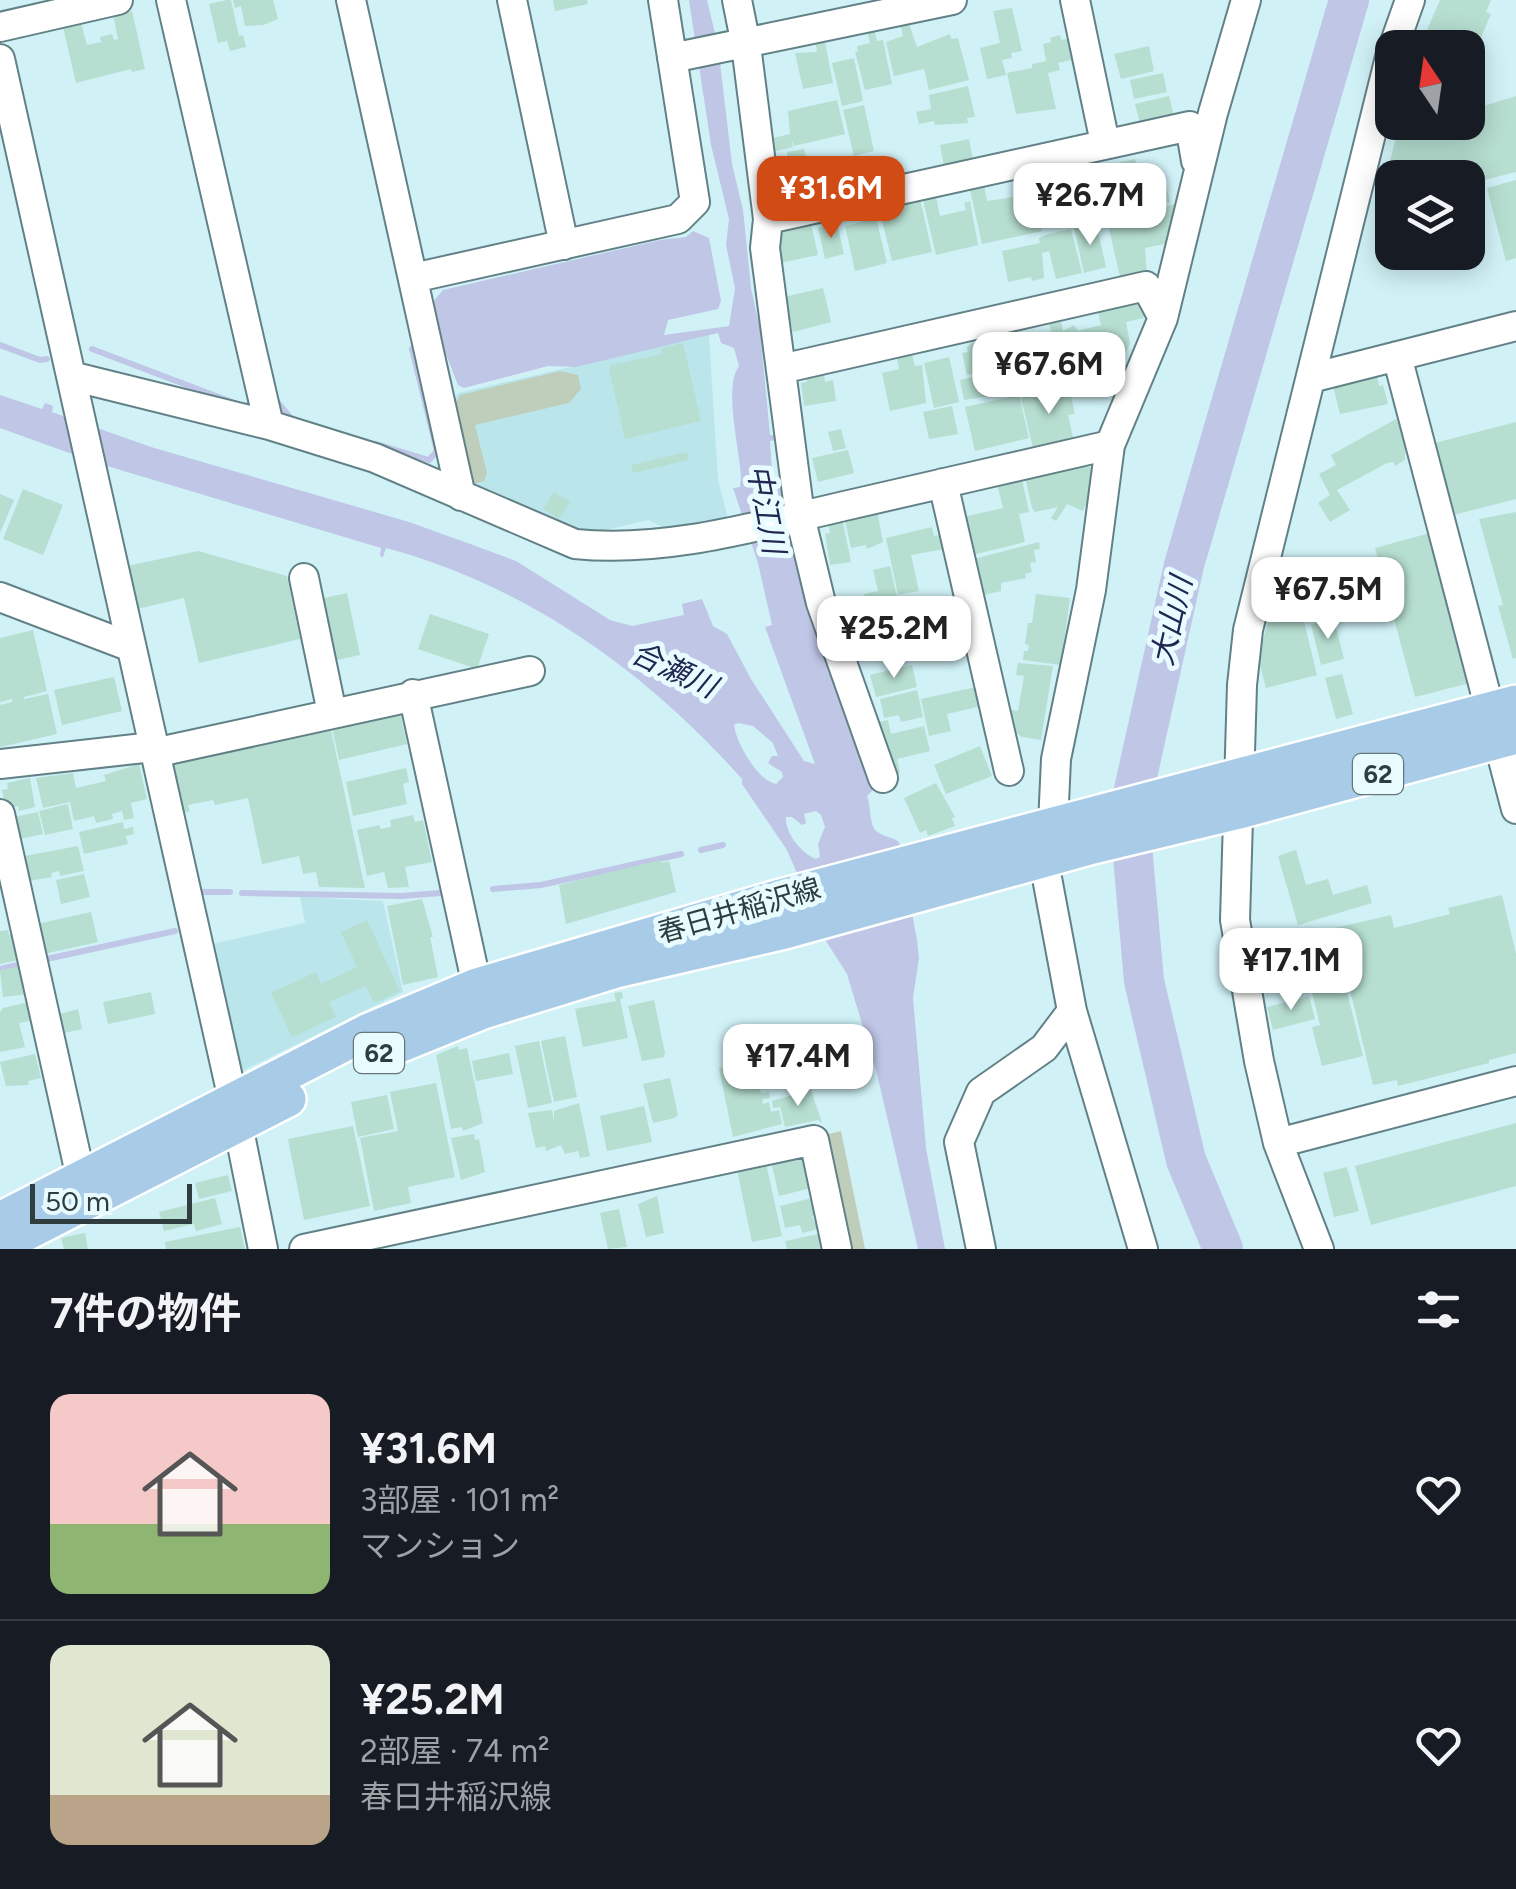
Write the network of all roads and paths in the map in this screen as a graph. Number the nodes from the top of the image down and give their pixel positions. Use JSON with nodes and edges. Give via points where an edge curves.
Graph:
{"nodes":[{"id":1,"x":118,"y":0,"type":"edge"},
{"id":2,"x":171,"y":0,"type":"edge"},
{"id":3,"x":351,"y":0,"type":"edge"},
{"id":4,"x":512,"y":0,"type":"edge"},
{"id":5,"x":663,"y":0,"type":"edge"},
{"id":6,"x":737,"y":0,"type":"edge"},
{"id":7,"x":952,"y":0,"type":"edge"},
{"id":8,"x":1075,"y":0,"type":"edge"},
{"id":9,"x":1246,"y":0,"type":"edge"},
{"id":10,"x":1415,"y":2,"type":"edge"},
{"id":11,"x":0,"y":26,"type":"edge"},
{"id":12,"x":1402,"y":30,"type":"edge"},
{"id":13,"x":746,"y":44,"type":"junction"},
{"id":14,"x":673,"y":58,"type":"junction"},
{"id":15,"x":0,"y":59,"type":"edge"},
{"id":16,"x":1375,"y":120,"type":"edge"},
{"id":17,"x":1105,"y":143,"type":"junction"},
{"id":18,"x":1199,"y":177,"type":"junction"},
{"id":19,"x":768,"y":219,"type":"junction"},
{"id":20,"x":564,"y":245,"type":"junction"},
{"id":21,"x":413,"y":278,"type":"junction"},
{"id":22,"x":1163,"y":318,"type":"junction"},
{"id":23,"x":1516,"y":326,"type":"edge"},
{"id":24,"x":1397,"y":356,"type":"junction"},
{"id":25,"x":781,"y":369,"type":"junction"},
{"id":26,"x":1310,"y":378,"type":"junction"},
{"id":27,"x":73,"y":384,"type":"junction"},
{"id":28,"x":268,"y":425,"type":"junction"},
{"id":29,"x":1110,"y":446,"type":"junction"},
{"id":30,"x":942,"y":484,"type":"junction"},
{"id":31,"x":462,"y":496,"type":"junction"},
{"id":32,"x":796,"y":517,"type":"junction"},
{"id":33,"x":304,"y":578,"type":"dead end"},
{"id":34,"x":0,"y":597,"type":"edge"},
{"id":35,"x":131,"y":647,"type":"junction"},
{"id":36,"x":530,"y":671,"type":"dead end"},
{"id":37,"x":413,"y":694,"type":"junction"},
{"id":38,"x":332,"y":712,"type":"junction"},
{"id":39,"x":1505,"y":722,"type":"edge"},
{"id":40,"x":154,"y":750,"type":"junction"},
{"id":41,"x":0,"y":764,"type":"edge"},
{"id":42,"x":1009,"y":772,"type":"dead end"},
{"id":43,"x":1241,"y":775,"type":"junction"},
{"id":44,"x":883,"y":778,"type":"dead end"},
{"id":45,"x":1516,"y":810,"type":"edge"},
{"id":46,"x":1240,"y":811,"type":"junction"},
{"id":47,"x":0,"y":814,"type":"edge"},
{"id":48,"x":1054,"y":825,"type":"junction"},
{"id":49,"x":1090,"y":831,"type":"junction"},
{"id":50,"x":1000,"y":857,"type":"junction"},
{"id":51,"x":1044,"y":862,"type":"junction"},
{"id":52,"x":781,"y":914,"type":"junction"},
{"id":53,"x":477,"y":986,"type":"junction"},
{"id":54,"x":1072,"y":1011,"type":"junction"},
{"id":55,"x":1516,"y":1081,"type":"edge"},
{"id":56,"x":235,"y":1112,"type":"junction"},
{"id":57,"x":1278,"y":1144,"type":"junction"},
{"id":58,"x":81,"y":1178,"type":"junction"},
{"id":59,"x":0,"y":1220,"type":"edge"},
{"id":60,"x":0,"y":1248,"type":"edge"},
{"id":61,"x":263,"y":1249,"type":"edge"},
{"id":62,"x":304,"y":1249,"type":"edge"},
{"id":63,"x":837,"y":1249,"type":"edge"},
{"id":64,"x":981,"y":1249,"type":"edge"},
{"id":65,"x":1144,"y":1249,"type":"edge"},
{"id":66,"x":1319,"y":1249,"type":"edge"}],
"edges":[{"from":1,"to":11,"type":"street"},
{"from":2,"to":28,"type":"street"},
{"from":3,"to":21,"type":"street"},
{"from":4,"to":20,"type":"street"},
{"from":5,"to":14,"type":"street"},
{"from":6,"to":13,"type":"street"},
{"from":7,"to":13,"type":"street"},
{"from":8,"to":17,"type":"street"},
{"from":9,"to":18,"type":"street"},
{"from":10,"to":12,"type":"street"},
{"from":13,"to":14,"type":"street"},
{"from":13,"to":19,"type":"street"},
{"from":14,"to":20,"type":"street","via":[[695,202],[678,219]]},
{"from":15,"to":27,"type":"street"},
{"from":16,"to":26,"type":"street"},
{"from":17,"to":18,"type":"street","via":[[1190,126]]},
{"from":17,"to":19,"type":"street"},
{"from":18,"to":22,"type":"street"},
{"from":19,"to":25,"type":"street"},
{"from":20,"to":21,"type":"street"},
{"from":21,"to":31,"type":"street"},
{"from":22,"to":25,"type":"street","via":[[1146,286]]},
{"from":22,"to":29,"type":"street"},
{"from":23,"to":24,"type":"street"},
{"from":24,"to":26,"type":"street"},
{"from":24,"to":39,"type":"street"},
{"from":25,"to":32,"type":"street"},
{"from":26,"to":43,"type":"street","via":[[1248,630]]},
{"from":27,"to":28,"type":"street"},
{"from":27,"to":35,"type":"street"},
{"from":28,"to":31,"type":"street","via":[[375,458]]},
{"from":29,"to":30,"type":"street"},
{"from":29,"to":48,"type":"street","via":[[1091,590],[1056,759]]},
{"from":30,"to":32,"type":"street"},
{"from":30,"to":42,"type":"street"},
{"from":31,"to":32,"type":"street","via":[[575,544],[610,547],[658,545]]},
{"from":32,"to":44,"type":"street"},
{"from":33,"to":38,"type":"street"},
{"from":34,"to":35,"type":"street"},
{"from":35,"to":40,"type":"street"},
{"from":36,"to":37,"type":"street"},
{"from":37,"to":38,"type":"street"},
{"from":37,"to":53,"type":"street"},
{"from":38,"to":40,"type":"street"},
{"from":39,"to":43,"type":"main road","name":"春日井稲沢線","number":"62"},
{"from":39,"to":45,"type":"street"},
{"from":39,"to":46,"type":"main road","name":"春日井稲沢線","number":"62"},
{"from":40,"to":41,"type":"street"},
{"from":40,"to":56,"type":"street"},
{"from":43,"to":46,"type":"street"},
{"from":43,"to":49,"type":"main road","name":"春日井稲沢線","number":"62"},
{"from":46,"to":49,"type":"main road","name":"春日井稲沢線","number":"62"},
{"from":46,"to":57,"type":"street","via":[[1235,920]]},
{"from":47,"to":58,"type":"street"},
{"from":48,"to":49,"type":"main road","name":"春日井稲沢線","number":"62"},
{"from":48,"to":50,"type":"main road","name":"春日井稲沢線","number":"62"},
{"from":48,"to":51,"type":"street"},
{"from":49,"to":51,"type":"main road","name":"春日井稲沢線","number":"62"},
{"from":50,"to":51,"type":"main road","name":"春日井稲沢線","number":"62"},
{"from":50,"to":52,"type":"main road","name":"春日井稲沢線","number":"62"},
{"from":51,"to":54,"type":"street"},
{"from":52,"to":53,"type":"main road","name":"春日井稲沢線","number":"62"},
{"from":52,"to":56,"type":"main road","name":"春日井稲沢線","number":"62","via":[[483,1010]]},
{"from":53,"to":56,"type":"main road","name":"春日井稲沢線","number":"62","via":[[367,1032]]},
{"from":54,"to":64,"type":"street","via":[[1044,1048],[981,1092],[959,1142]]},
{"from":54,"to":65,"type":"street"},
{"from":55,"to":57,"type":"street"},
{"from":56,"to":58,"type":"main road","name":"春日井稲沢線","number":"62"},
{"from":56,"to":60,"type":"main road","name":"春日井稲沢線","number":"62"},
{"from":56,"to":61,"type":"street"},
{"from":57,"to":66,"type":"street"},
{"from":58,"to":59,"type":"main road","name":"春日井稲沢線","number":"62"},
{"from":62,"to":63,"type":"street","via":[[814,1140]]}]}
